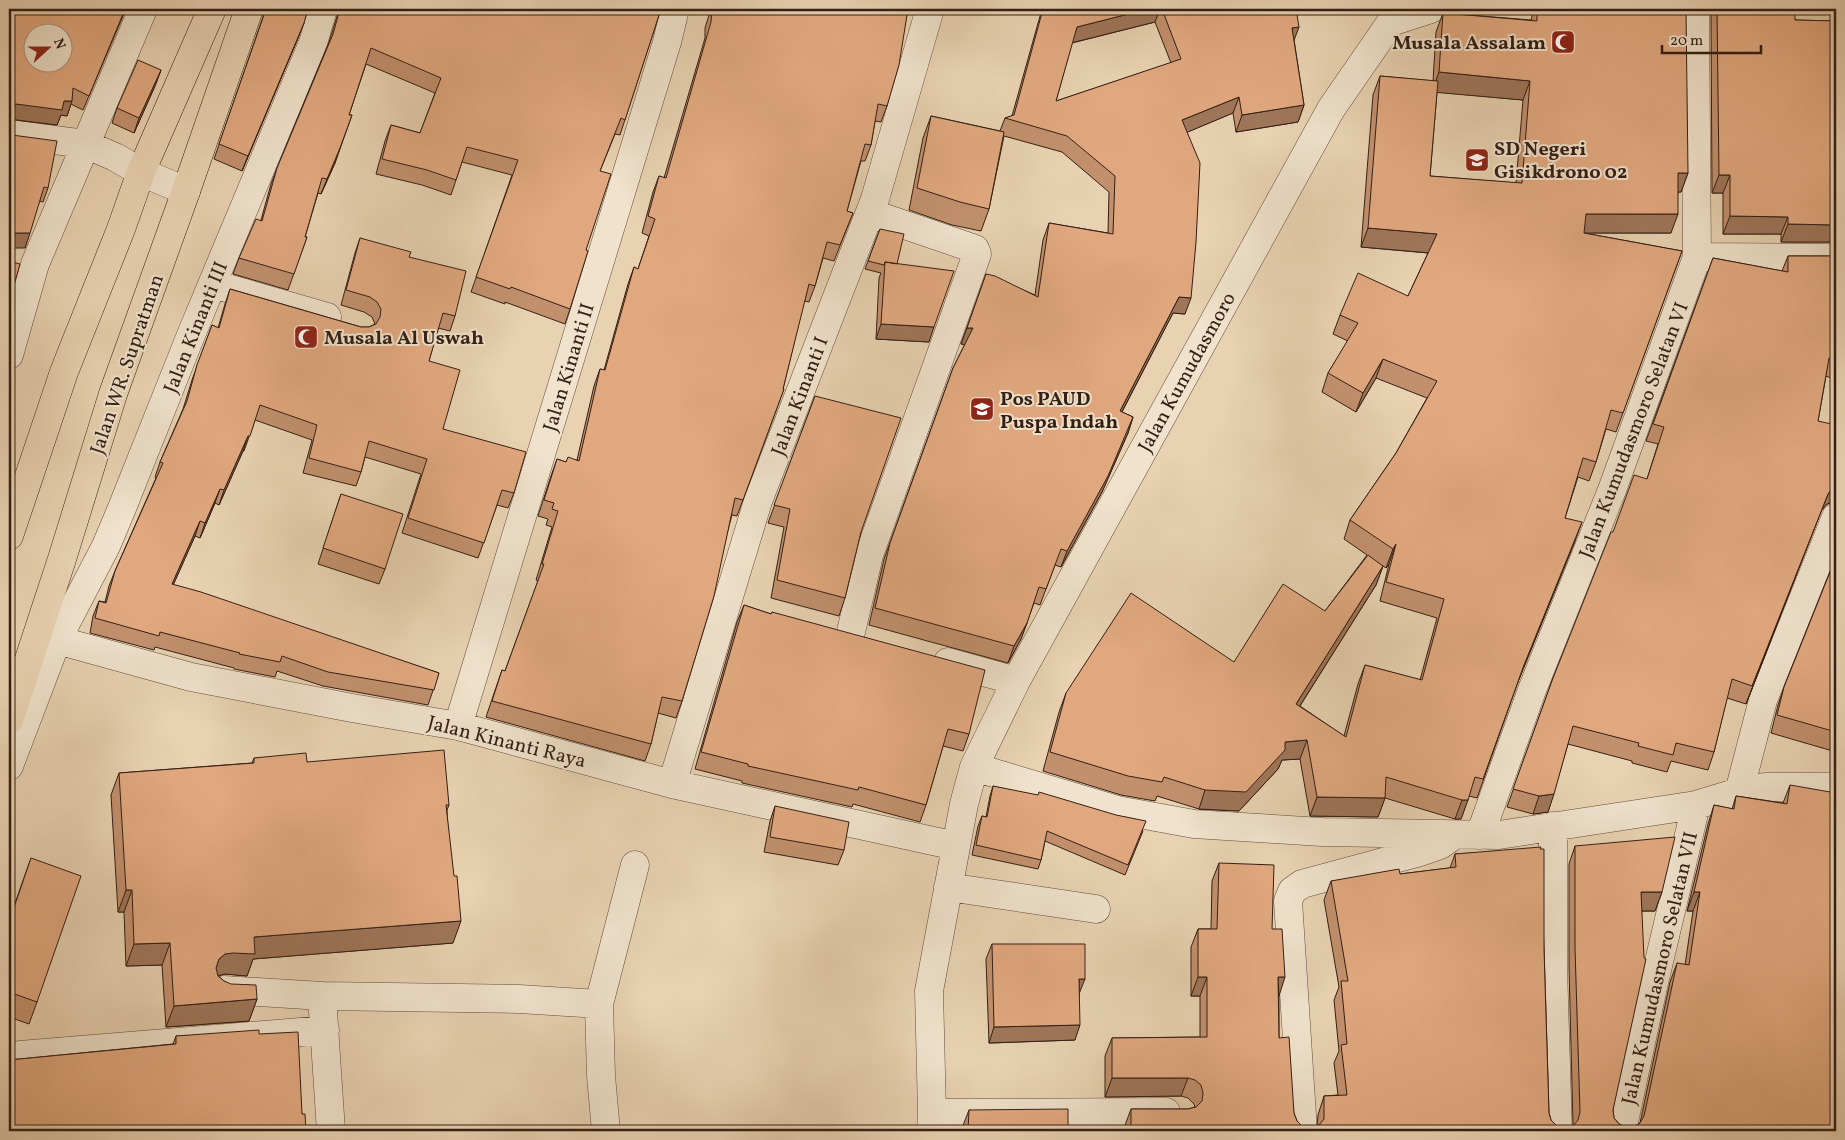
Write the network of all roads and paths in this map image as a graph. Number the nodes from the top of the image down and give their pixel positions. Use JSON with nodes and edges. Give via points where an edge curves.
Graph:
{"nodes":[{"id":1,"x":144,"y":9,"type":"edge"},
{"id":2,"x":212,"y":9,"type":"edge"},
{"id":3,"x":249,"y":9,"type":"edge"},
{"id":4,"x":323,"y":9,"type":"edge"},
{"id":5,"x":675,"y":9,"type":"edge"},
{"id":6,"x":930,"y":9,"type":"edge"},
{"id":7,"x":1431,"y":9,"type":"edge"},
{"id":8,"x":1695,"y":9,"type":"edge"},
{"id":9,"x":9,"y":134,"type":"edge"},
{"id":10,"x":85,"y":144,"type":"junction"},
{"id":11,"x":141,"y":172,"type":"junction"},
{"id":12,"x":186,"y":191,"type":"junction"},
{"id":13,"x":870,"y":213,"type":"junction"},
{"id":14,"x":1697,"y":257,"type":"junction"},
{"id":15,"x":1836,"y":258,"type":"edge"},
{"id":16,"x":22,"y":263,"type":"edge"},
{"id":17,"x":213,"y":284,"type":"junction"},
{"id":18,"x":350,"y":324,"type":"edge"},
{"id":19,"x":9,"y":355,"type":"edge"},
{"id":20,"x":1836,"y":517,"type":"edge"},
{"id":21,"x":9,"y":536,"type":"edge"},
{"id":22,"x":727,"y":602,"type":"junction"},
{"id":23,"x":755,"y":610,"type":"edge"},
{"id":24,"x":57,"y":640,"type":"junction"},
{"id":25,"x":878,"y":643,"type":"edge"},
{"id":26,"x":924,"y":656,"type":"edge"},
{"id":27,"x":1016,"y":681,"type":"junction"},
{"id":28,"x":9,"y":720,"type":"edge"},
{"id":29,"x":458,"y":726,"type":"junction"},
{"id":30,"x":9,"y":766,"type":"edge"},
{"id":31,"x":974,"y":767,"type":"junction"},
{"id":32,"x":672,"y":784,"type":"junction"},
{"id":33,"x":1836,"y":787,"type":"edge"},
{"id":34,"x":1739,"y":792,"type":"junction"},
{"id":35,"x":1696,"y":805,"type":"junction"},
{"id":36,"x":1553,"y":826,"type":"junction"},
{"id":37,"x":1468,"y":834,"type":"junction"},
{"id":38,"x":956,"y":846,"type":"junction"},
{"id":39,"x":635,"y":865,"type":"dead end"},
{"id":40,"x":948,"y":887,"type":"junction"},
{"id":41,"x":1096,"y":910,"type":"dead end"},
{"id":42,"x":224,"y":990,"type":"edge"},
{"id":43,"x":322,"y":996,"type":"junction"},
{"id":44,"x":598,"y":1004,"type":"junction"},
{"id":45,"x":325,"y":1030,"type":"junction"},
{"id":46,"x":9,"y":1060,"type":"edge"},
{"id":47,"x":1181,"y":1112,"type":"edge"},
{"id":48,"x":932,"y":1122,"type":"edge"},
{"id":49,"x":331,"y":1131,"type":"edge"},
{"id":50,"x":606,"y":1131,"type":"edge"},
{"id":51,"x":1303,"y":1131,"type":"edge"},
{"id":52,"x":1558,"y":1131,"type":"edge"},
{"id":53,"x":1622,"y":1131,"type":"edge"}],
"edges":[{"from":1,"to":10,"type":"street"},
{"from":2,"to":11,"type":"main road"},
{"from":3,"to":12,"type":"main road","name":"Jalan WR. Supratman"},
{"from":4,"to":17,"type":"street","name":"Jalan Kinanti III","via":[[313,43]]},
{"from":5,"to":29,"type":"street","name":"Jalan Kinanti II"},
{"from":6,"to":13,"type":"street","name":"Jalan Kinanti I"},
{"from":7,"to":27,"type":"street","name":"Jalan Kumudasmoro","via":[[1391,22],[1331,109]]},
{"from":8,"to":14,"type":"street","name":"Jalan Kumudasmoro Selatan VI"},
{"from":9,"to":10,"type":"street"},
{"from":10,"to":11,"type":"street"},
{"from":10,"to":16,"type":"street"},
{"from":11,"to":12,"type":"street"},
{"from":11,"to":21,"type":"main road","via":[[64,372]]},
{"from":12,"to":28,"type":"main road","name":"Jalan WR. Supratman","via":[[113,394]]},
{"from":13,"to":22,"type":"street","name":"Jalan Kinanti I","via":[[758,501]]},
{"from":13,"to":25,"type":"street","via":[[975,249],[977,254],[840,633]]},
{"from":14,"to":15,"type":"street"},
{"from":14,"to":37,"type":"street","name":"Jalan Kumudasmoro Selatan VI","via":[[1615,481],[1532,690]]},
{"from":16,"to":19,"type":"street"},
{"from":17,"to":18,"type":"street"},
{"from":17,"to":24,"type":"street","name":"Jalan Kinanti III","via":[[106,546]]},
{"from":20,"to":34,"type":"street","via":[[1763,700]]},
{"from":22,"to":23,"type":"street"},
{"from":22,"to":32,"type":"street","name":"Jalan Kinanti I"},
{"from":24,"to":29,"type":"street","name":"Jalan Kinanti Raya","via":[[191,677]]},
{"from":24,"to":30,"type":"street","name":"Jalan Kinanti III"},
{"from":26,"to":27,"type":"street"},
{"from":27,"to":31,"type":"street","name":"Jalan Kumudasmoro"},
{"from":29,"to":32,"type":"street","name":"Jalan Kinanti Raya"},
{"from":31,"to":37,"type":"street","via":[[1117,810],[1194,824],[1322,832]]},
{"from":31,"to":38,"type":"street","name":"Jalan Kumudasmoro"},
{"from":32,"to":38,"type":"street","name":"Jalan Kinanti Raya"},
{"from":33,"to":34,"type":"street","via":[[1765,787]]},
{"from":34,"to":35,"type":"street"},
{"from":35,"to":36,"type":"street"},
{"from":35,"to":53,"type":"street","name":"Jalan Kumudasmoro Selatan VII"},
{"from":36,"to":37,"type":"street","via":[[1499,835]]},
{"from":36,"to":52,"type":"street"},
{"from":37,"to":51,"type":"street","via":[[1420,852],[1302,884],[1292,891],[1288,901]]},
{"from":38,"to":40,"type":"street","name":"Jalan Kumudasmoro"},
{"from":39,"to":44,"type":"street"},
{"from":40,"to":41,"type":"street"},
{"from":40,"to":48,"type":"street","name":"Jalan Kumudasmoro","via":[[929,990]]},
{"from":42,"to":43,"type":"street"},
{"from":43,"to":44,"type":"street","via":[[519,999]]},
{"from":43,"to":45,"type":"street"},
{"from":44,"to":50,"type":"street"},
{"from":45,"to":46,"type":"street","via":[[20,1055]]},
{"from":45,"to":49,"type":"street"},
{"from":47,"to":48,"type":"street"}]}
